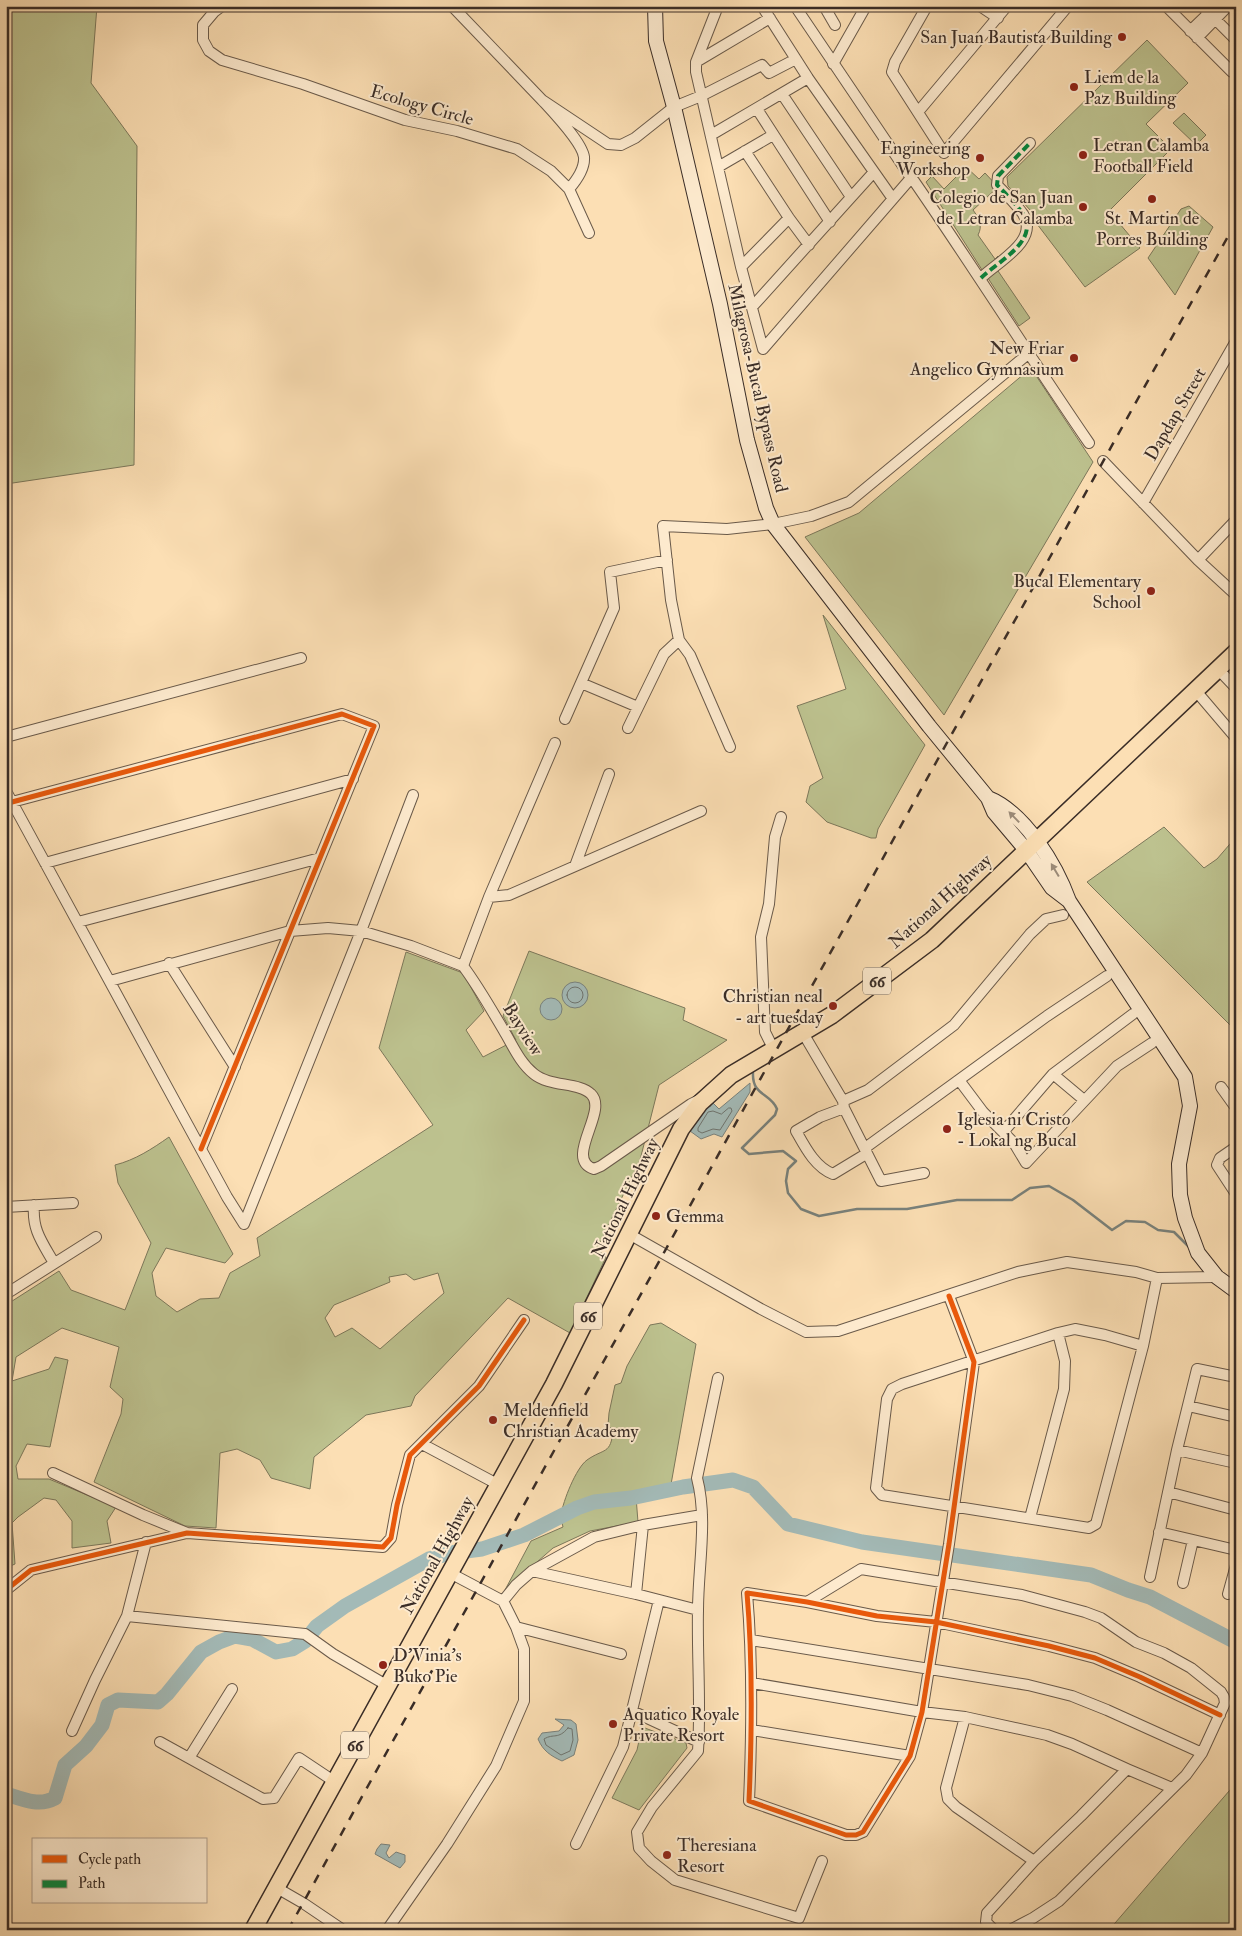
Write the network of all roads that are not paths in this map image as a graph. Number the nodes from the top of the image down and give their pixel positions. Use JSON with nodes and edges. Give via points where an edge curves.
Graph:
{"nodes":[{"id":1,"x":222,"y":6,"type":"edge"},
{"id":2,"x":452,"y":6,"type":"edge"},
{"id":3,"x":655,"y":6,"type":"edge"},
{"id":4,"x":762,"y":6,"type":"edge"},
{"id":5,"x":795,"y":6,"type":"edge"},
{"id":6,"x":824,"y":6,"type":"edge"},
{"id":7,"x":866,"y":6,"type":"edge"},
{"id":8,"x":927,"y":6,"type":"edge"},
{"id":9,"x":980,"y":6,"type":"edge"},
{"id":10,"x":1007,"y":6,"type":"edge"},
{"id":11,"x":1068,"y":6,"type":"edge"},
{"id":12,"x":1166,"y":6,"type":"edge"},
{"id":13,"x":1228,"y":6,"type":"edge"},
{"id":14,"x":719,"y":7,"type":"edge"},
{"id":15,"x":1210,"y":11,"type":"edge"},
{"id":16,"x":770,"y":18,"type":"junction"},
{"id":17,"x":998,"y":18,"type":"junction"},
{"id":18,"x":835,"y":25,"type":"dead end"},
{"id":19,"x":1194,"y":34,"type":"junction"},
{"id":20,"x":1236,"y":40,"type":"edge"},
{"id":21,"x":796,"y":59,"type":"junction"},
{"id":22,"x":696,"y":62,"type":"junction"},
{"id":23,"x":833,"y":64,"type":"junction"},
{"id":24,"x":1236,"y":68,"type":"edge"},
{"id":25,"x":808,"y":78,"type":"junction"},
{"id":26,"x":782,"y":94,"type":"junction"},
{"id":27,"x":701,"y":96,"type":"junction"},
{"id":28,"x":542,"y":100,"type":"junction"},
{"id":29,"x":674,"y":107,"type":"junction"},
{"id":30,"x":756,"y":109,"type":"junction"},
{"id":31,"x":918,"y":112,"type":"junction"},
{"id":32,"x":711,"y":134,"type":"junction"},
{"id":33,"x":773,"y":135,"type":"junction"},
{"id":34,"x":1030,"y":143,"type":"dead end"},
{"id":35,"x":745,"y":151,"type":"junction"},
{"id":36,"x":718,"y":167,"type":"junction"},
{"id":37,"x":874,"y":173,"type":"junction"},
{"id":38,"x":914,"y":181,"type":"dead end"},
{"id":39,"x":569,"y":189,"type":"junction"},
{"id":40,"x":852,"y":197,"type":"junction"},
{"id":41,"x":893,"y":199,"type":"junction"},
{"id":42,"x":789,"y":218,"type":"junction"},
{"id":43,"x":830,"y":222,"type":"junction"},
{"id":44,"x":589,"y":233,"type":"dead end"},
{"id":45,"x":809,"y":245,"type":"junction"},
{"id":46,"x":741,"y":267,"type":"junction"},
{"id":47,"x":980,"y":278,"type":"junction"},
{"id":48,"x":752,"y":307,"type":"junction"},
{"id":49,"x":1236,"y":341,"type":"edge"},
{"id":50,"x":1028,"y":354,"type":"junction"},
{"id":51,"x":1089,"y":443,"type":"dead end"},
{"id":52,"x":1103,"y":461,"type":"dead end"},
{"id":53,"x":1143,"y":503,"type":"junction"},
{"id":54,"x":1236,"y":520,"type":"edge"},
{"id":55,"x":773,"y":524,"type":"junction"},
{"id":56,"x":666,"y":560,"type":"junction"},
{"id":57,"x":1198,"y":560,"type":"junction"},
{"id":58,"x":1236,"y":595,"type":"edge"},
{"id":59,"x":679,"y":640,"type":"junction"},
{"id":60,"x":1236,"y":652,"type":"edge"},
{"id":61,"x":301,"y":658,"type":"dead end"},
{"id":62,"x":1218,"y":669,"type":"junction"},
{"id":63,"x":581,"y":682,"type":"junction"},
{"id":64,"x":1236,"y":688,"type":"edge"},
{"id":65,"x":1196,"y":691,"type":"junction"},
{"id":66,"x":638,"y":707,"type":"junction"},
{"id":67,"x":565,"y":719,"type":"dead end"},
{"id":68,"x":628,"y":728,"type":"dead end"},
{"id":69,"x":6,"y":738,"type":"edge"},
{"id":70,"x":1236,"y":738,"type":"edge"},
{"id":71,"x":555,"y":743,"type":"dead end"},
{"id":72,"x":730,"y":747,"type":"dead end"},
{"id":73,"x":609,"y":774,"type":"dead end"},
{"id":74,"x":353,"y":779,"type":"junction"},
{"id":75,"x":6,"y":791,"type":"edge"},
{"id":76,"x":414,"y":794,"type":"dead end"},
{"id":77,"x":12,"y":802,"type":"junction"},
{"id":78,"x":701,"y":811,"type":"dead end"},
{"id":79,"x":781,"y":817,"type":"dead end"},
{"id":80,"x":1032,"y":845,"type":"junction"},
{"id":81,"x":320,"y":858,"type":"junction"},
{"id":82,"x":45,"y":863,"type":"junction"},
{"id":83,"x":575,"y":866,"type":"junction"},
{"id":84,"x":489,"y":897,"type":"junction"},
{"id":85,"x":1063,"y":914,"type":"dead end"},
{"id":86,"x":78,"y":922,"type":"junction"},
{"id":87,"x":290,"y":931,"type":"junction"},
{"id":88,"x":361,"y":931,"type":"junction"},
{"id":89,"x":169,"y":963,"type":"junction"},
{"id":90,"x":463,"y":966,"type":"junction"},
{"id":91,"x":1107,"y":976,"type":"dead end"},
{"id":92,"x":110,"y":981,"type":"junction"},
{"id":93,"x":1133,"y":1014,"type":"dead end"},
{"id":94,"x":803,"y":1033,"type":"junction"},
{"id":95,"x":1152,"y":1043,"type":"dead end"},
{"id":96,"x":774,"y":1050,"type":"junction"},
{"id":97,"x":235,"y":1067,"type":"junction"},
{"id":98,"x":1053,"y":1074,"type":"junction"},
{"id":99,"x":959,"y":1080,"type":"junction"},
{"id":100,"x":1221,"y":1087,"type":"dead end"},
{"id":101,"x":707,"y":1096,"type":"junction"},
{"id":102,"x":1084,"y":1100,"type":"junction"},
{"id":103,"x":843,"y":1104,"type":"junction"},
{"id":104,"x":1236,"y":1108,"type":"edge"},
{"id":105,"x":1004,"y":1132,"type":"junction"},
{"id":106,"x":1236,"y":1147,"type":"edge"},
{"id":107,"x":201,"y":1149,"type":"junction"},
{"id":108,"x":866,"y":1151,"type":"junction"},
{"id":109,"x":924,"y":1174,"type":"dead end"},
{"id":110,"x":1236,"y":1193,"type":"edge"},
{"id":111,"x":73,"y":1202,"type":"dead end"},
{"id":112,"x":34,"y":1205,"type":"junction"},
{"id":113,"x":6,"y":1207,"type":"edge"},
{"id":114,"x":629,"y":1234,"type":"junction"},
{"id":115,"x":96,"y":1237,"type":"dead end"},
{"id":116,"x":54,"y":1263,"type":"junction"},
{"id":117,"x":1217,"y":1277,"type":"junction"},
{"id":118,"x":1157,"y":1278,"type":"junction"},
{"id":119,"x":8,"y":1290,"type":"edge"},
{"id":120,"x":1236,"y":1291,"type":"edge"},
{"id":121,"x":949,"y":1296,"type":"junction"},
{"id":122,"x":524,"y":1320,"type":"dead end"},
{"id":123,"x":1058,"y":1333,"type":"junction"},
{"id":124,"x":1143,"y":1346,"type":"junction"},
{"id":125,"x":974,"y":1362,"type":"junction"},
{"id":126,"x":1235,"y":1374,"type":"edge"},
{"id":127,"x":718,"y":1378,"type":"dead end"},
{"id":128,"x":1188,"y":1406,"type":"junction"},
{"id":129,"x":1236,"y":1418,"type":"edge"},
{"id":130,"x":422,"y":1444,"type":"junction"},
{"id":131,"x":1177,"y":1450,"type":"junction"},
{"id":132,"x":1236,"y":1463,"type":"edge"},
{"id":133,"x":53,"y":1472,"type":"dead end"},
{"id":134,"x":499,"y":1485,"type":"junction"},
{"id":135,"x":1168,"y":1492,"type":"junction"},
{"id":136,"x":953,"y":1506,"type":"junction"},
{"id":137,"x":1236,"y":1510,"type":"edge"},
{"id":138,"x":702,"y":1515,"type":"junction"},
{"id":139,"x":1030,"y":1518,"type":"junction"},
{"id":140,"x":643,"y":1525,"type":"junction"},
{"id":141,"x":1159,"y":1532,"type":"junction"},
{"id":142,"x":186,"y":1533,"type":"junction"},
{"id":143,"x":1193,"y":1540,"type":"junction"},
{"id":144,"x":146,"y":1542,"type":"junction"},
{"id":145,"x":1236,"y":1550,"type":"edge"},
{"id":146,"x":1236,"y":1565,"type":"edge"},
{"id":147,"x":454,"y":1567,"type":"junction"},
{"id":148,"x":532,"y":1571,"type":"junction"},
{"id":149,"x":1150,"y":1577,"type":"dead end"},
{"id":150,"x":943,"y":1582,"type":"junction"},
{"id":151,"x":1183,"y":1583,"type":"dead end"},
{"id":152,"x":6,"y":1590,"type":"edge"},
{"id":153,"x":636,"y":1594,"type":"junction"},
{"id":154,"x":1228,"y":1594,"type":"dead end"},
{"id":155,"x":659,"y":1600,"type":"junction"},
{"id":156,"x":503,"y":1601,"type":"junction"},
{"id":157,"x":807,"y":1602,"type":"junction"},
{"id":158,"x":698,"y":1610,"type":"junction"},
{"id":159,"x":127,"y":1616,"type":"junction"},
{"id":160,"x":936,"y":1622,"type":"junction"},
{"id":161,"x":516,"y":1627,"type":"junction"},
{"id":162,"x":751,"y":1640,"type":"junction"},
{"id":163,"x":621,"y":1654,"type":"dead end"},
{"id":164,"x":929,"y":1668,"type":"junction"},
{"id":165,"x":752,"y":1683,"type":"junction"},
{"id":166,"x":388,"y":1686,"type":"junction"},
{"id":167,"x":232,"y":1689,"type":"dead end"},
{"id":168,"x":632,"y":1710,"type":"junction"},
{"id":169,"x":922,"y":1712,"type":"junction"},
{"id":170,"x":1220,"y":1715,"type":"junction"},
{"id":171,"x":965,"y":1717,"type":"junction"},
{"id":172,"x":752,"y":1730,"type":"junction"},
{"id":173,"x":72,"y":1731,"type":"dead end"},
{"id":174,"x":160,"y":1742,"type":"dead end"},
{"id":175,"x":699,"y":1742,"type":"junction"},
{"id":176,"x":1202,"y":1753,"type":"junction"},
{"id":177,"x":910,"y":1756,"type":"junction"},
{"id":178,"x":189,"y":1758,"type":"junction"},
{"id":179,"x":1127,"y":1769,"type":"junction"},
{"id":180,"x":335,"y":1782,"type":"junction"},
{"id":181,"x":1172,"y":1788,"type":"junction"},
{"id":182,"x":576,"y":1844,"type":"dead end"},
{"id":183,"x":822,"y":1861,"type":"dead end"},
{"id":184,"x":1034,"y":1861,"type":"junction"},
{"id":185,"x":277,"y":1888,"type":"junction"},
{"id":186,"x":253,"y":1930,"type":"edge"},
{"id":187,"x":343,"y":1930,"type":"edge"},
{"id":188,"x":388,"y":1930,"type":"edge"},
{"id":189,"x":994,"y":1930,"type":"edge"},
{"id":190,"x":1010,"y":1930,"type":"edge"}],
"edges":[{"from":1,"to":39,"type":"street","name":"Ecology Circle","via":[[203,25],[203,40],[209,51],[222,60],[405,120],[517,149],[551,171]]},
{"from":2,"to":28,"type":"street"},
{"from":3,"to":29,"type":"main road","name":"Milagrosa-Bucal Bypass Road","via":[[656,41]]},
{"from":4,"to":16,"type":"street"},
{"from":5,"to":23,"type":"street"},
{"from":6,"to":18,"type":"street"},
{"from":7,"to":23,"type":"street"},
{"from":8,"to":31,"type":"street","via":[[892,72]]},
{"from":9,"to":17,"type":"street"},
{"from":10,"to":17,"type":"street"},
{"from":11,"to":31,"type":"street","via":[[944,153]]},
{"from":12,"to":19,"type":"street"},
{"from":13,"to":15,"type":"street"},
{"from":14,"to":22,"type":"street"},
{"from":15,"to":19,"type":"street"},
{"from":15,"to":20,"type":"street"},
{"from":16,"to":21,"type":"street"},
{"from":16,"to":22,"type":"street"},
{"from":17,"to":31,"type":"street"},
{"from":19,"to":24,"type":"street","via":[[1232,72]]},
{"from":21,"to":25,"type":"street"},
{"from":21,"to":27,"type":"street","via":[[769,73],[762,65]]},
{"from":22,"to":27,"type":"street"},
{"from":23,"to":41,"type":"street","via":[[912,178]]},
{"from":25,"to":26,"type":"street"},
{"from":25,"to":37,"type":"street"},
{"from":26,"to":30,"type":"street"},
{"from":26,"to":40,"type":"street"},
{"from":27,"to":29,"type":"street"},
{"from":27,"to":32,"type":"street"},
{"from":28,"to":29,"type":"street","via":[[608,144],[621,145]]},
{"from":28,"to":39,"type":"street","via":[[576,141],[584,158],[579,176]]},
{"from":29,"to":55,"type":"main road","name":"Milagrosa-Bucal Bypass Road","via":[[720,304],[747,440]]},
{"from":30,"to":32,"type":"street"},
{"from":30,"to":33,"type":"street"},
{"from":32,"to":36,"type":"street"},
{"from":33,"to":35,"type":"street"},
{"from":33,"to":43,"type":"street"},
{"from":34,"to":47,"type":"street","via":[[998,176],[997,185],[1022,213],[1027,231],[1020,245]]},
{"from":35,"to":36,"type":"street"},
{"from":35,"to":42,"type":"street"},
{"from":36,"to":46,"type":"street"},
{"from":37,"to":40,"type":"street"},
{"from":37,"to":41,"type":"street"},
{"from":38,"to":47,"type":"street"},
{"from":39,"to":44,"type":"street"},
{"from":40,"to":43,"type":"street"},
{"from":41,"to":48,"type":"street","via":[[763,349]]},
{"from":42,"to":45,"type":"street"},
{"from":42,"to":46,"type":"street"},
{"from":43,"to":45,"type":"street"},
{"from":45,"to":48,"type":"street"},
{"from":46,"to":48,"type":"street"},
{"from":47,"to":50,"type":"street"},
{"from":49,"to":53,"type":"street","name":"Dapdap Street"},
{"from":50,"to":51,"type":"street"},
{"from":50,"to":55,"type":"street","via":[[849,502],[811,516]]},
{"from":52,"to":53,"type":"street"},
{"from":53,"to":57,"type":"street"},
{"from":54,"to":57,"type":"street"},
{"from":55,"to":56,"type":"street","via":[[727,529],[663,526]]},
{"from":55,"to":80,"type":"main road","name":"Milagrosa-Bucal Bypass Road","via":[[988,798],[994,812]]},
{"from":56,"to":59,"type":"street"},
{"from":56,"to":63,"type":"street","via":[[610,572],[614,608]]},
{"from":57,"to":58,"type":"street"},
{"from":59,"to":66,"type":"street","via":[[664,654]]},
{"from":59,"to":72,"type":"street","via":[[690,655]]},
{"from":60,"to":62,"type":"main road","name":"National Highway","number":"66"},
{"from":61,"to":69,"type":"street"},
{"from":62,"to":64,"type":"street"},
{"from":62,"to":65,"type":"main road","name":"National Highway","number":"66"},
{"from":63,"to":66,"type":"street"},
{"from":63,"to":67,"type":"street"},
{"from":65,"to":70,"type":"street"},
{"from":65,"to":80,"type":"main road","name":"National Highway","number":"66"},
{"from":66,"to":68,"type":"street"},
{"from":71,"to":84,"type":"street"},
{"from":73,"to":83,"type":"street"},
{"from":74,"to":77,"type":"street","via":[[374,726],[342,714]]},
{"from":74,"to":81,"type":"street"},
{"from":74,"to":82,"type":"street"},
{"from":75,"to":77,"type":"street"},
{"from":76,"to":88,"type":"street"},
{"from":77,"to":82,"type":"street"},
{"from":78,"to":83,"type":"street"},
{"from":79,"to":96,"type":"street","via":[[775,837],[769,904],[761,937],[765,1032]]},
{"from":80,"to":94,"type":"main road","name":"National Highway","number":"66","via":[[932,940]]},
{"from":80,"to":117,"type":"main road","name":"Milagrosa-Bucal Bypass Road","via":[[1052,888],[1068,901],[1185,1077],[1190,1106],[1179,1164],[1180,1195],[1198,1253]]},
{"from":81,"to":86,"type":"street"},
{"from":81,"to":87,"type":"street"},
{"from":82,"to":86,"type":"street"},
{"from":83,"to":84,"type":"street","via":[[509,895]]},
{"from":84,"to":90,"type":"street"},
{"from":85,"to":103,"type":"street","via":[[1046,919],[1030,934],[954,1025],[868,1090]]},
{"from":86,"to":92,"type":"street"},
{"from":87,"to":88,"type":"street","via":[[328,928]]},
{"from":87,"to":89,"type":"street"},
{"from":87,"to":97,"type":"street"},
{"from":88,"to":90,"type":"street"},
{"from":88,"to":107,"type":"street","via":[[244,1224]]},
{"from":89,"to":92,"type":"street"},
{"from":89,"to":97,"type":"street"},
{"from":90,"to":101,"type":"street","name":"Bayview","via":[[521,1060],[532,1072],[546,1081],[589,1092],[595,1099],[583,1152],[588,1167],[601,1166]]},
{"from":91,"to":99,"type":"street"},
{"from":92,"to":107,"type":"street"},
{"from":93,"to":98,"type":"street"},
{"from":94,"to":96,"type":"main road","name":"National Highway","number":"66"},
{"from":94,"to":103,"type":"street"},
{"from":95,"to":102,"type":"street","via":[[1117,1066]]},
{"from":96,"to":101,"type":"main road","name":"National Highway","number":"66","via":[[742,1067]]},
{"from":97,"to":107,"type":"street"},
{"from":98,"to":102,"type":"street"},
{"from":98,"to":105,"type":"street"},
{"from":99,"to":105,"type":"street","via":[[983,1112]]},
{"from":99,"to":108,"type":"street"},
{"from":100,"to":104,"type":"street"},
{"from":101,"to":114,"type":"main road","name":"National Highway","number":"66","via":[[681,1129]]},
{"from":102,"to":105,"type":"street","via":[[1026,1162]]},
{"from":103,"to":108,"type":"street"},
{"from":103,"to":108,"type":"street","via":[[796,1131],[809,1153],[825,1171],[833,1174]]},
{"from":106,"to":110,"type":"street","via":[[1220,1158],[1217,1165]]},
{"from":108,"to":109,"type":"street","via":[[880,1181]]},
{"from":111,"to":112,"type":"street"},
{"from":112,"to":113,"type":"street"},
{"from":112,"to":116,"type":"street","via":[[33,1220]]},
{"from":114,"to":121,"type":"street","via":[[806,1332],[838,1331]]},
{"from":114,"to":134,"type":"main road","name":"National Highway","number":"66"},
{"from":115,"to":116,"type":"street"},
{"from":116,"to":119,"type":"street"},
{"from":117,"to":118,"type":"street"},
{"from":117,"to":120,"type":"main road","name":"Milagrosa-Bucal Bypass Road"},
{"from":118,"to":121,"type":"street","via":[[1067,1262],[1018,1272]]},
{"from":118,"to":124,"type":"street"},
{"from":121,"to":125,"type":"street"},
{"from":122,"to":130,"type":"street","via":[[480,1386]]},
{"from":123,"to":124,"type":"street","via":[[1075,1329]]},
{"from":123,"to":125,"type":"street"},
{"from":123,"to":139,"type":"street","via":[[1065,1361],[1064,1389]]},
{"from":124,"to":139,"type":"street","via":[[1096,1524],[1089,1528]]},
{"from":125,"to":136,"type":"street"},
{"from":125,"to":136,"type":"street","via":[[902,1384],[892,1389],[887,1399],[876,1488],[882,1495]]},
{"from":126,"to":128,"type":"street","via":[[1197,1369]]},
{"from":127,"to":138,"type":"street","via":[[697,1478]]},
{"from":128,"to":129,"type":"street"},
{"from":128,"to":131,"type":"street"},
{"from":130,"to":134,"type":"street"},
{"from":130,"to":142,"type":"street","via":[[410,1455],[391,1538],[383,1547]]},
{"from":131,"to":132,"type":"street"},
{"from":131,"to":135,"type":"street"},
{"from":133,"to":142,"type":"street"},
{"from":134,"to":147,"type":"main road","name":"National Highway","number":"66"},
{"from":135,"to":137,"type":"street"},
{"from":135,"to":141,"type":"street"},
{"from":136,"to":139,"type":"street"},
{"from":136,"to":150,"type":"street"},
{"from":138,"to":140,"type":"street"},
{"from":138,"to":158,"type":"street"},
{"from":140,"to":148,"type":"street","via":[[594,1538]]},
{"from":140,"to":153,"type":"street"},
{"from":141,"to":143,"type":"street"},
{"from":141,"to":149,"type":"street"},
{"from":142,"to":144,"type":"street"},
{"from":143,"to":145,"type":"street"},
{"from":143,"to":151,"type":"street"},
{"from":144,"to":152,"type":"street","via":[[31,1570]]},
{"from":144,"to":159,"type":"street"},
{"from":146,"to":154,"type":"street"},
{"from":147,"to":156,"type":"street"},
{"from":147,"to":166,"type":"main road","name":"National Highway","number":"66"},
{"from":148,"to":153,"type":"street"},
{"from":148,"to":156,"type":"street"},
{"from":150,"to":157,"type":"street","via":[[861,1569]]},
{"from":150,"to":160,"type":"street"},
{"from":150,"to":170,"type":"street","via":[[1022,1595],[1101,1618],[1136,1642],[1164,1653],[1208,1681],[1224,1697]]},
{"from":153,"to":155,"type":"street"},
{"from":155,"to":158,"type":"street"},
{"from":155,"to":168,"type":"street"},
{"from":156,"to":161,"type":"street"},
{"from":157,"to":160,"type":"street","via":[[878,1616]]},
{"from":157,"to":162,"type":"street","via":[[746,1592]]},
{"from":158,"to":175,"type":"street"},
{"from":159,"to":166,"type":"street","via":[[308,1636]]},
{"from":159,"to":173,"type":"street"},
{"from":160,"to":164,"type":"street"},
{"from":160,"to":170,"type":"street","via":[[1095,1658]]},
{"from":161,"to":163,"type":"street"},
{"from":161,"to":188,"type":"street","via":[[524,1649],[524,1701],[496,1766]]},
{"from":162,"to":164,"type":"street"},
{"from":162,"to":165,"type":"street"},
{"from":164,"to":169,"type":"street"},
{"from":164,"to":176,"type":"street","via":[[1072,1696]]},
{"from":165,"to":169,"type":"street"},
{"from":165,"to":172,"type":"street"},
{"from":166,"to":180,"type":"main road","name":"National Highway","number":"66"},
{"from":167,"to":178,"type":"street"},
{"from":168,"to":175,"type":"street"},
{"from":168,"to":182,"type":"street","via":[[623,1747]]},
{"from":169,"to":171,"type":"street"},
{"from":169,"to":177,"type":"street"},
{"from":170,"to":176,"type":"street"},
{"from":171,"to":179,"type":"street","via":[[1047,1735]]},
{"from":171,"to":184,"type":"street","via":[[946,1788],[948,1799]]},
{"from":172,"to":177,"type":"street"},
{"from":172,"to":177,"type":"street","via":[[749,1802],[846,1835],[864,1832]]},
{"from":174,"to":178,"type":"street"},
{"from":175,"to":183,"type":"street","via":[[698,1751],[636,1832],[639,1848],[650,1861],[675,1880],[799,1918]]},
{"from":176,"to":181,"type":"street"},
{"from":178,"to":180,"type":"street","via":[[263,1799],[274,1798],[299,1758]]},
{"from":179,"to":181,"type":"street"},
{"from":179,"to":184,"type":"street"},
{"from":180,"to":185,"type":"main road","name":"National Highway","number":"66"},
{"from":181,"to":190,"type":"street","via":[[1060,1902]]},
{"from":184,"to":189,"type":"street","via":[[987,1913],[986,1922]]},
{"from":185,"to":186,"type":"main road","name":"National Highway","number":"66"},
{"from":185,"to":187,"type":"street"}]}
